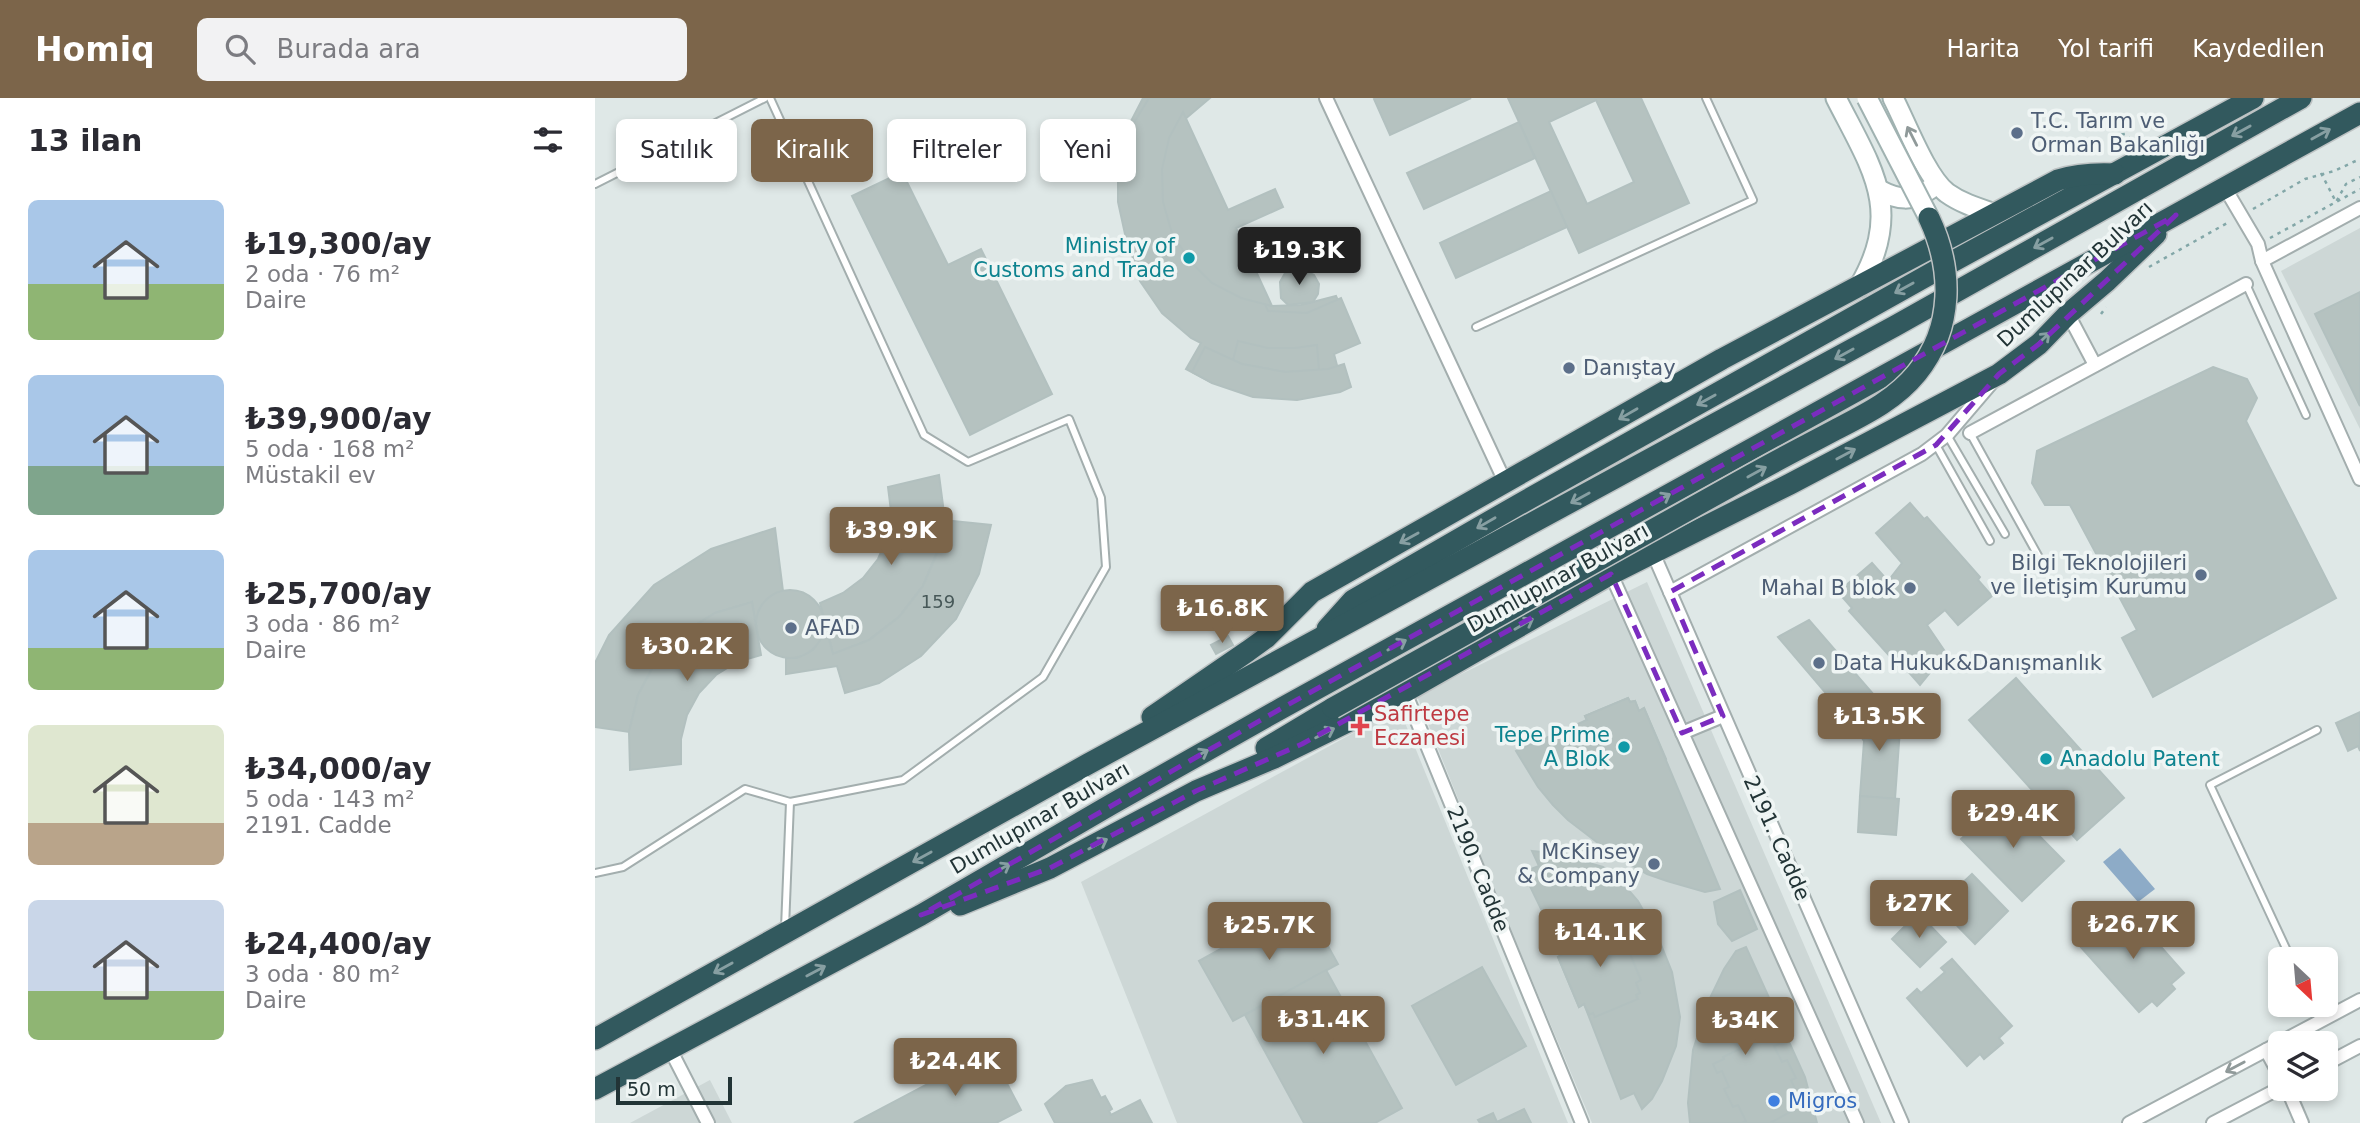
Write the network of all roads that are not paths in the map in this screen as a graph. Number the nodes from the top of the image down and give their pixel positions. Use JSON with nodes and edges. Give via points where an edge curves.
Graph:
{"nodes":[{"id":1,"x":768,"y":98,"type":"edge"},
{"id":2,"x":1326,"y":98,"type":"edge"},
{"id":3,"x":1706,"y":98,"type":"edge"},
{"id":4,"x":1836,"y":98,"type":"edge"},
{"id":5,"x":1867,"y":98,"type":"edge"},
{"id":6,"x":1893,"y":98,"type":"edge"},
{"id":7,"x":2253,"y":98,"type":"edge"},
{"id":8,"x":2301,"y":98,"type":"edge"},
{"id":9,"x":2360,"y":113,"type":"edge"},
{"id":10,"x":2115,"y":174,"type":"junction"},
{"id":11,"x":1934,"y":180,"type":"junction"},
{"id":12,"x":595,"y":184,"type":"edge"},
{"id":13,"x":2225,"y":188,"type":"junction"},
{"id":14,"x":1879,"y":190,"type":"junction"},
{"id":15,"x":2360,"y":208,"type":"edge"},
{"id":16,"x":1992,"y":213,"type":"junction"},
{"id":17,"x":2176,"y":215,"type":"junction"},
{"id":18,"x":1929,"y":218,"type":"joint"},
{"id":19,"x":2262,"y":261,"type":"junction"},
{"id":20,"x":2246,"y":284,"type":"joint"},
{"id":21,"x":1859,"y":287,"type":"junction"},
{"id":22,"x":2068,"y":314,"type":"junction"},
{"id":23,"x":1476,"y":327,"type":"dead end"},
{"id":24,"x":2095,"y":365,"type":"junction"},
{"id":25,"x":1999,"y":374,"type":"junction"},
{"id":26,"x":2305,"y":415,"type":"dead end"},
{"id":27,"x":1970,"y":433,"type":"joint"},
{"id":28,"x":1947,"y":435,"type":"junction"},
{"id":29,"x":1936,"y":445,"type":"junction"},
{"id":30,"x":2360,"y":479,"type":"edge"},
{"id":31,"x":1506,"y":484,"type":"junction"},
{"id":32,"x":2005,"y":534,"type":"dead end"},
{"id":33,"x":1990,"y":541,"type":"dead end"},
{"id":34,"x":1653,"y":553,"type":"junction"},
{"id":35,"x":2041,"y":561,"type":"dead end"},
{"id":36,"x":1611,"y":574,"type":"junction"},
{"id":37,"x":1670,"y":592,"type":"junction"},
{"id":38,"x":1314,"y":643,"type":"junction"},
{"id":39,"x":1405,"y":692,"type":"junction"},
{"id":40,"x":1723,"y":716,"type":"junction"},
{"id":41,"x":2317,"y":730,"type":"dead end"},
{"id":42,"x":1682,"y":733,"type":"junction"},
{"id":43,"x":1088,"y":764,"type":"junction"},
{"id":44,"x":1196,"y":791,"type":"junction"},
{"id":45,"x":790,"y":803,"type":"junction"},
{"id":46,"x":595,"y":873,"type":"edge"},
{"id":47,"x":921,"y":915,"type":"junction"},
{"id":48,"x":785,"y":933,"type":"junction"},
{"id":49,"x":2285,"y":947,"type":"edge"},
{"id":50,"x":2359,"y":1003,"type":"edge"},
{"id":51,"x":2318,"y":1017,"type":"edge"},
{"id":52,"x":2320,"y":1022,"type":"junction"},
{"id":53,"x":595,"y":1039,"type":"edge"},
{"id":54,"x":2360,"y":1046,"type":"edge"},
{"id":55,"x":670,"y":1049,"type":"junction"},
{"id":56,"x":2266,"y":1050,"type":"junction"},
{"id":57,"x":2268,"y":1054,"type":"edge"},
{"id":58,"x":2338,"y":1058,"type":"edge"},
{"id":59,"x":595,"y":1089,"type":"edge"},
{"id":60,"x":2268,"y":1094,"type":"edge"},
{"id":61,"x":2293,"y":1101,"type":"edge"},
{"id":62,"x":708,"y":1123,"type":"edge"},
{"id":63,"x":1583,"y":1123,"type":"edge"},
{"id":64,"x":1857,"y":1123,"type":"edge"},
{"id":65,"x":1902,"y":1123,"type":"edge"},
{"id":66,"x":2129,"y":1123,"type":"edge"},
{"id":67,"x":2213,"y":1123,"type":"edge"},
{"id":68,"x":2302,"y":1123,"type":"edge"}],
"edges":[{"from":1,"to":12,"type":"lane"},
{"from":1,"to":45,"type":"lane","via":[[924,435],[968,462],[1069,419],[1101,498],[1105,567],[1043,677],[903,780]]},
{"from":2,"to":31,"type":"street"},
{"from":3,"to":23,"type":"lane","via":[[1753,200]]},
{"from":4,"to":14,"type":"main road"},
{"from":5,"to":18,"type":"main road","bridge":true},
{"from":11,"to":6,"type":"main road","one_way":true},
{"from":7,"to":10,"type":"highway","name":"Dumlupınar Bulvarı"},
{"from":8,"to":38,"type":"highway","name":"Dumlupınar Bulvarı","one_way":true},
{"from":13,"to":9,"type":"highway","name":"Dumlupınar Bulvarı","one_way":true},
{"from":10,"to":16,"type":"highway","via":[[2058,180]]},
{"from":10,"to":38,"type":"highway","name":"Dumlupınar Bulvarı","one_way":true,"via":[[1353,600]]},
{"from":11,"to":14,"type":"main road","via":[[1930,189],[1913,198],[1892,197]]},
{"from":11,"to":16,"type":"main road","via":[[1961,201]]},
{"from":13,"to":17,"type":"highway","name":"Dumlupınar Bulvarı"},
{"from":13,"to":19,"type":"street","via":[[2258,244]]},
{"from":14,"to":21,"type":"main road","via":[[1879,242]]},
{"from":15,"to":19,"type":"street"},
{"from":16,"to":21,"type":"highway"},
{"from":17,"to":22,"type":"highway","name":"Dumlupınar Bulvarı"},
{"from":47,"to":17,"type":"highway","name":"Dumlupınar Bulvarı","one_way":true,"via":[[1282,708]]},
{"from":44,"to":18,"type":"highway","one_way":true,"bridge":true,"via":[[1333,708],[1896,395],[1926,359],[1944,316],[1947,278]]},
{"from":19,"to":30,"type":"street"},
{"from":20,"to":24,"type":"street"},
{"from":20,"to":26,"type":"lane"},
{"from":21,"to":31,"type":"highway","one_way":true},
{"from":22,"to":24,"type":"street"},
{"from":25,"to":22,"type":"highway","name":"Dumlupınar Bulvarı","one_way":true,"via":[[2039,344]]},
{"from":24,"to":27,"type":"street"},
{"from":25,"to":28,"type":"street"},
{"from":34,"to":25,"type":"highway","name":"Dumlupınar Bulvarı","one_way":true},
{"from":27,"to":35,"type":"lane"},
{"from":28,"to":29,"type":"street"},
{"from":28,"to":32,"type":"lane"},
{"from":29,"to":33,"type":"lane"},
{"from":29,"to":37,"type":"street"},
{"from":31,"to":43,"type":"highway","one_way":true,"via":[[1313,592],[1257,645]]},
{"from":34,"to":36,"type":"highway","name":"Dumlupınar Bulvarı"},
{"from":34,"to":37,"type":"street","name":"2191. Cadde"},
{"from":39,"to":36,"type":"highway","name":"Dumlupınar Bulvarı","one_way":true},
{"from":36,"to":42,"type":"street"},
{"from":37,"to":40,"type":"street","name":"2191. Cadde"},
{"from":38,"to":43,"type":"highway","name":"Dumlupınar Bulvarı"},
{"from":44,"to":39,"type":"highway","name":"Dumlupınar Bulvarı","one_way":true},
{"from":39,"to":63,"type":"street","name":"2190. Cadde"},
{"from":40,"to":42,"type":"street"},
{"from":40,"to":65,"type":"street","name":"2191. Cadde"},
{"from":41,"to":49,"type":"lane","via":[[2210,785]]},
{"from":42,"to":64,"type":"street"},
{"from":43,"to":48,"type":"highway","name":"Dumlupınar Bulvarı","one_way":true},
{"from":47,"to":44,"type":"highway","name":"Dumlupınar Bulvarı","one_way":true,"via":[[962,904],[1051,868]]},
{"from":45,"to":46,"type":"lane","via":[[745,789],[624,867]]},
{"from":45,"to":48,"type":"lane"},
{"from":55,"to":47,"type":"highway","name":"Dumlupınar Bulvarı","one_way":true},
{"from":48,"to":53,"type":"highway","name":"Dumlupınar Bulvarı","one_way":true},
{"from":50,"to":52,"type":"street"},
{"from":51,"to":52,"type":"lane"},
{"from":52,"to":56,"type":"street"},
{"from":54,"to":58,"type":"street"},
{"from":55,"to":59,"type":"highway","name":"Dumlupınar Bulvarı"},
{"from":55,"to":62,"type":"street"},
{"from":56,"to":57,"type":"street"},
{"from":56,"to":66,"type":"street","one_way":true},
{"from":60,"to":67,"type":"street"},
{"from":61,"to":68,"type":"street"}]}
